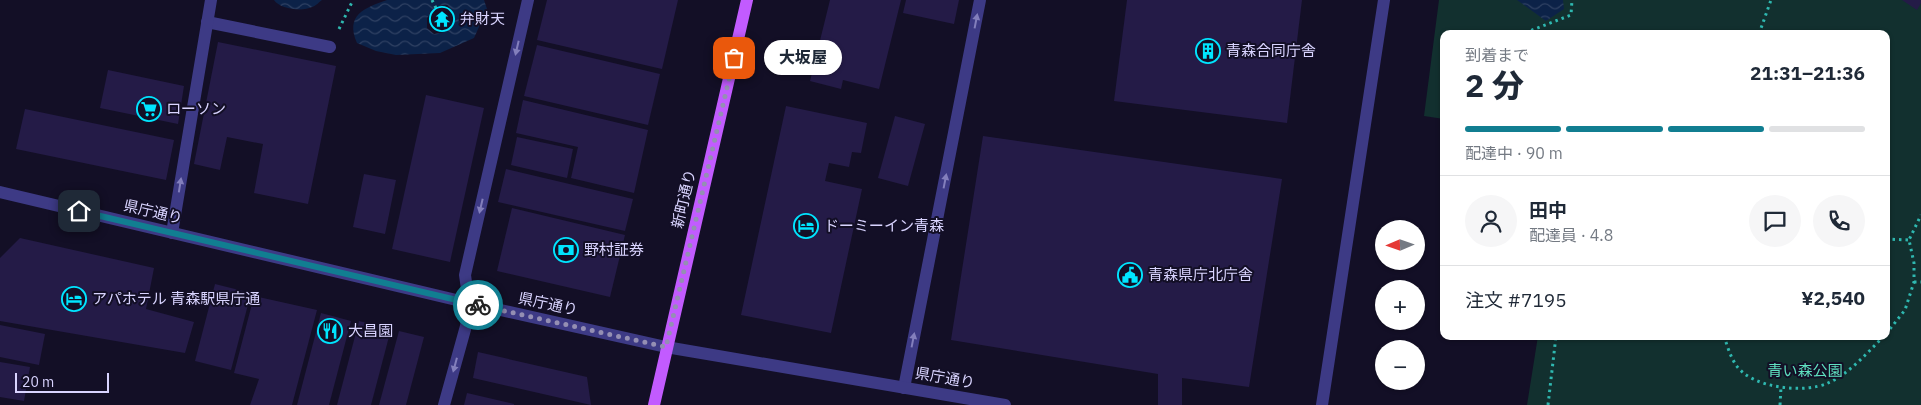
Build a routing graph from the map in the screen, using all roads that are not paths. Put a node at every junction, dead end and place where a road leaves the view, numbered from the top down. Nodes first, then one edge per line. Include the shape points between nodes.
1 (211, 0) edge
2 (528, 0) edge
3 (747, 0) edge
4 (980, 0) edge
5 (1384, 0) edge
6 (207, 22) junction
7 (330, 46) road end
8 (0, 192) edge
9 (172, 233) junction
10 (469, 303) junction
11 (666, 347) junction
12 (904, 388) junction
13 (444, 405) edge
14 (654, 405) edge
15 (1005, 405) edge
16 (1322, 405) edge

1 - 6 street
2 -> 10 street via 465,275
3 - 11 main road, 新町通り
12 -> 4 street
5 - 16 street
6 - 7 street
9 -> 6 street
8 - 9 street, 県庁通り
9 - 10 street, 県庁通り
10 - 11 street, 県庁通り
10 -> 13 street via 466,326
11 - 12 street, 県庁通り
11 - 14 main road, 新町通り
12 - 15 street, 県庁通り

